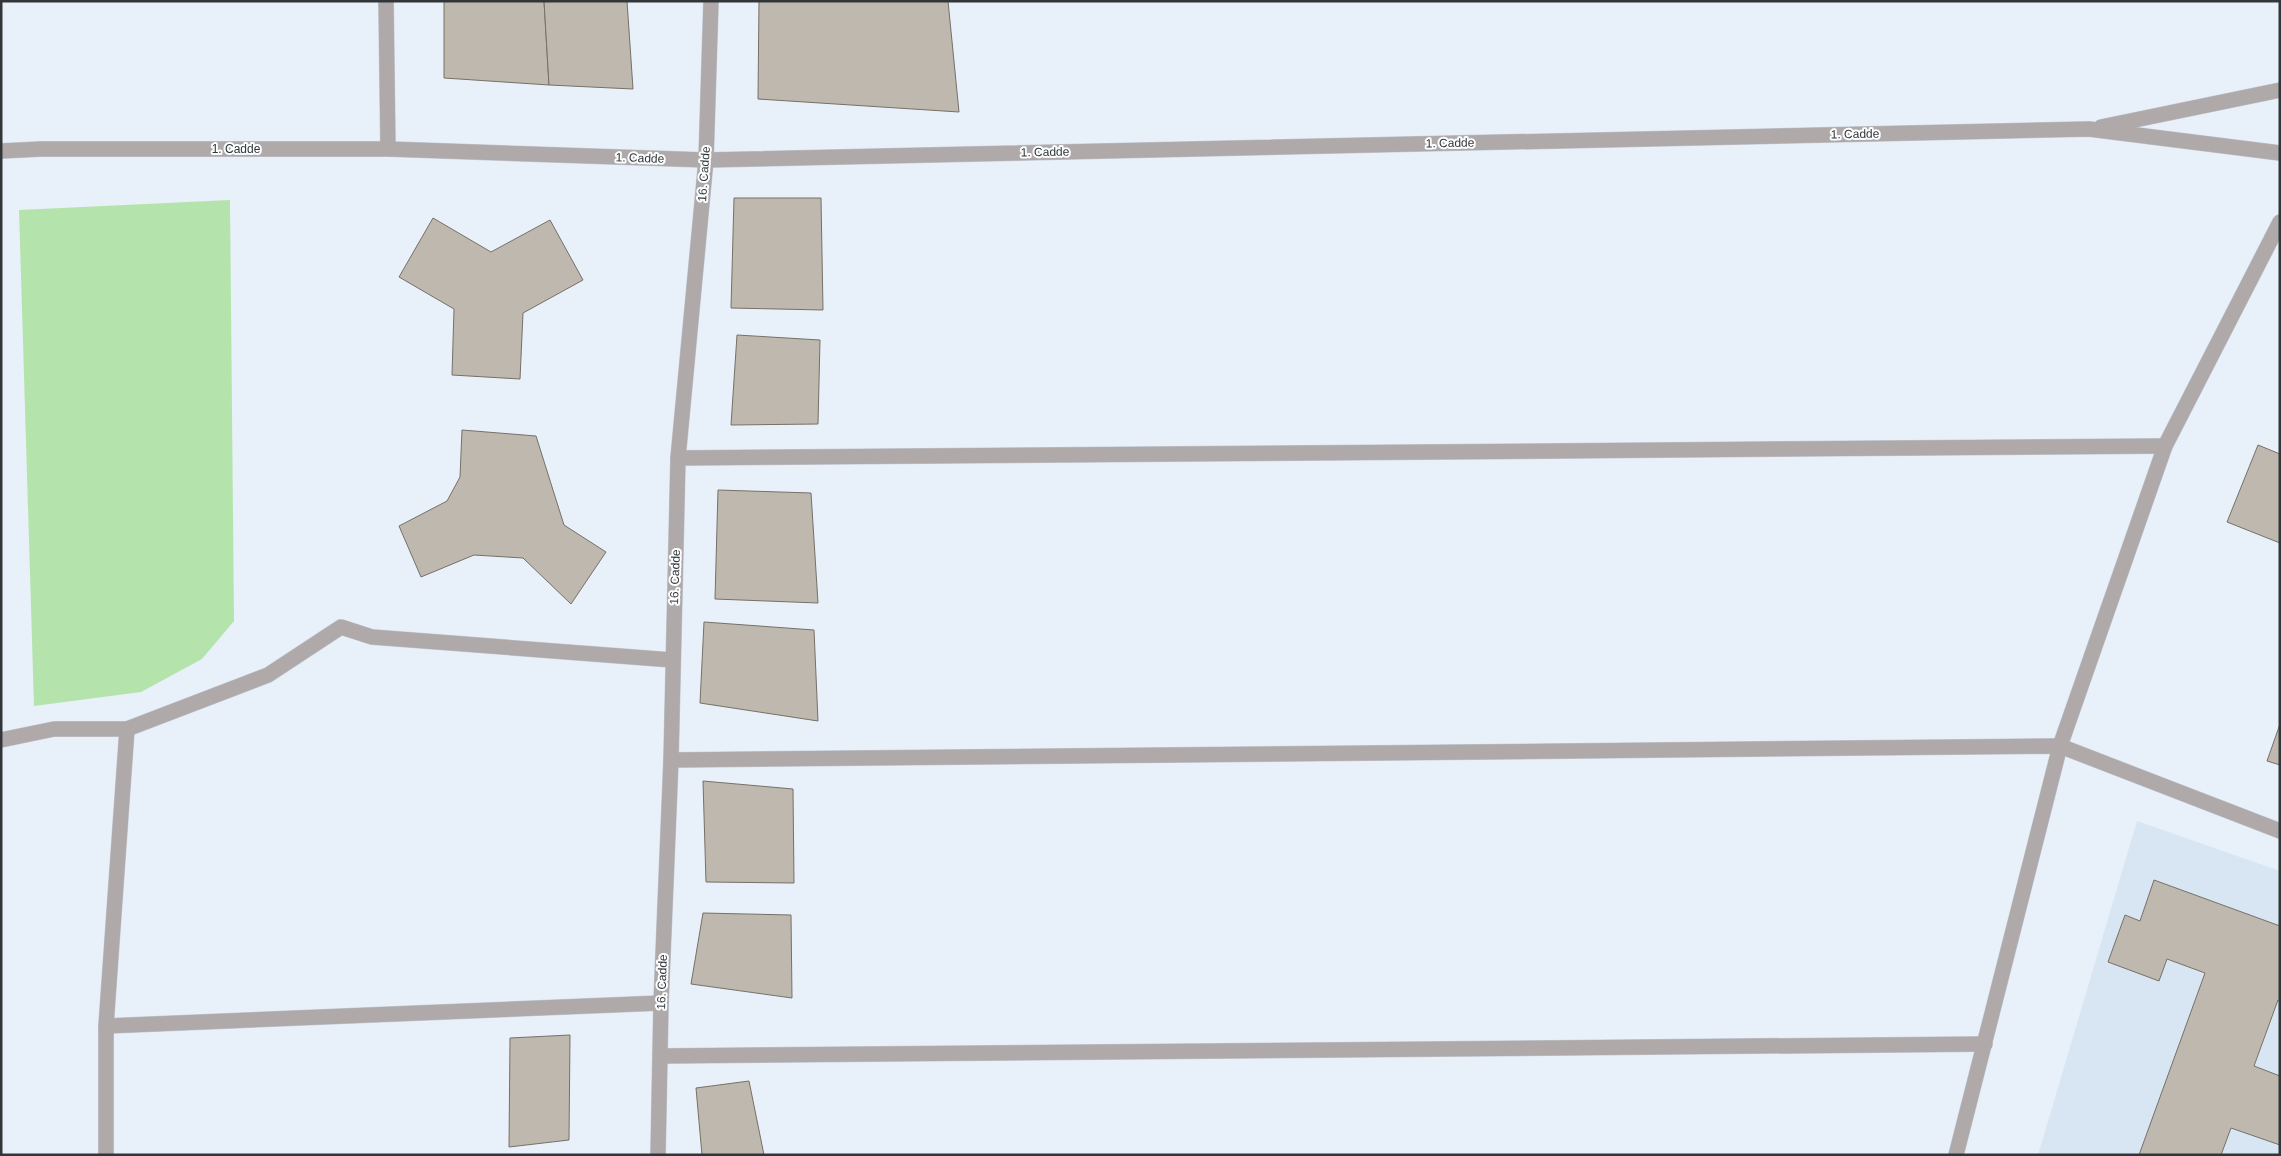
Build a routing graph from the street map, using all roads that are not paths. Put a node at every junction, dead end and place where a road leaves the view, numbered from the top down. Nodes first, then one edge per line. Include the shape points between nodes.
1 (386, 1) edge
2 (711, 1) edge
3 (2280, 90) edge
4 (2089, 129) junction
5 (388, 149) junction
6 (1, 152) edge
7 (2280, 153) edge
8 (706, 160) junction
9 (2280, 222) edge
10 (2165, 446) junction
11 (678, 458) junction
12 (672, 660) junction
13 (127, 729) junction
14 (1, 740) edge
15 (2060, 746) junction
16 (671, 760) junction
17 (2280, 831) edge
18 (661, 1003) junction
19 (106, 1026) junction
20 (1985, 1044) junction
21 (661, 1056) junction
22 (106, 1155) edge
23 (658, 1155) edge
24 (1956, 1155) edge

1 - 5 street
2 - 8 street, 16. Cadde
3 - 4 street, 1. Cadde
4 - 7 street, 1. Cadde
4 - 8 street, 1. Cadde
5 - 6 street, 1. Cadde
5 - 8 street, 1. Cadde
8 - 11 street, 16. Cadde
9 - 10 street
10 - 11 street
10 - 15 street
11 - 12 street, 16. Cadde
12 - 13 street via 372,637 340,627 268,675
12 - 16 street, 16. Cadde
13 - 14 street via 54,729
13 - 19 street
15 - 16 street
15 - 17 street
15 - 20 street
16 - 18 street, 16. Cadde
18 - 19 street
18 - 21 street, 16. Cadde
19 - 22 street
20 - 21 street
20 - 24 street
21 - 23 street, 16. Cadde

